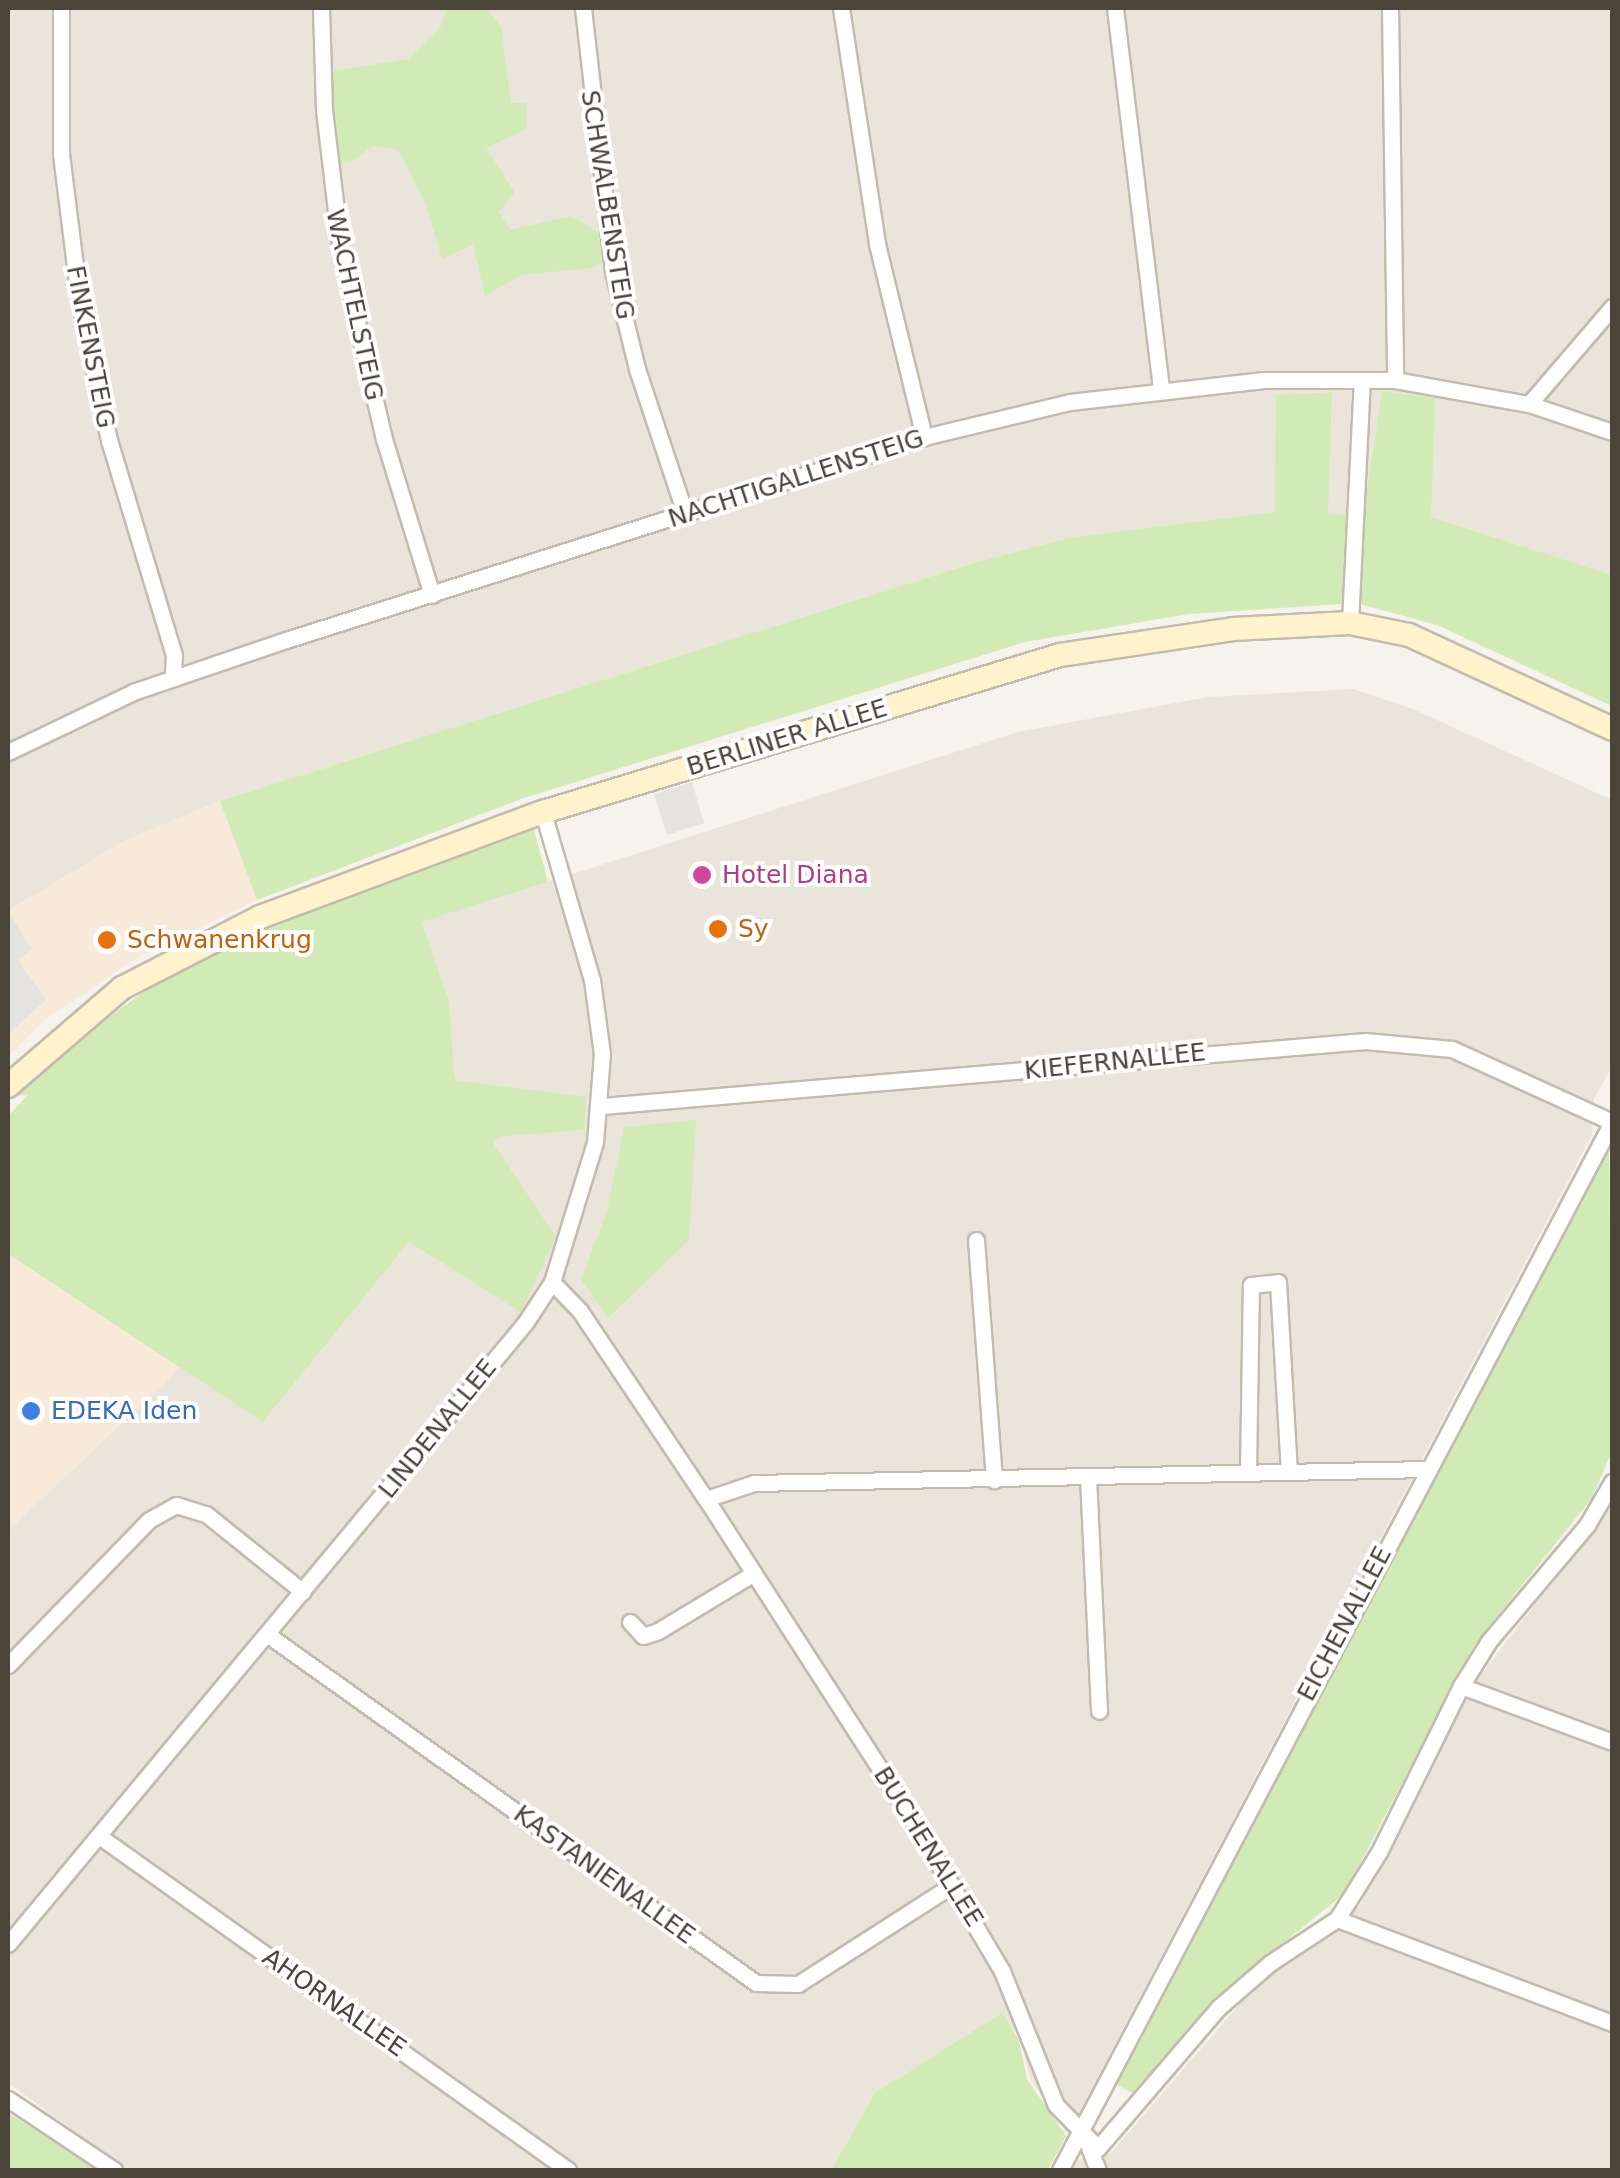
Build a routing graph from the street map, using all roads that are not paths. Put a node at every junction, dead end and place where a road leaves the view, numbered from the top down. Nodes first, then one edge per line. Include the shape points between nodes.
1 (61, 8) edge
2 (321, 8) edge
3 (582, 8) edge
4 (841, 8) edge
5 (1114, 8) edge
6 (1390, 8) edge
7 (1612, 307) edge
8 (1362, 380) junction
9 (1395, 380) junction
10 (1162, 388) junction
11 (1529, 404) junction
12 (1612, 432) edge
13 (924, 437) junction
14 (685, 514) junction
15 (432, 595) junction
16 (1350, 622) junction
17 (174, 677) junction
18 (1612, 729) edge
19 (8, 752) edge
20 (543, 812) junction
21 (8, 1086) edge
22 (602, 1106) junction
23 (1612, 1122) edge
24 (976, 1240) dead end
25 (552, 1282) junction
26 (1426, 1468) junction
27 (1288, 1471) junction
28 (1248, 1472) junction
29 (1088, 1477) junction
30 (994, 1480) junction
31 (1612, 1482) edge
32 (706, 1499) junction
33 (754, 1574) junction
34 (302, 1592) junction
35 (630, 1622) dead end
36 (268, 1634) junction
37 (8, 1664) edge
38 (1461, 1686) junction
39 (1099, 1711) dead end
40 (1612, 1742) edge
41 (99, 1836) junction
42 (952, 1884) junction
43 (1337, 1919) junction
44 (8, 1944) edge
45 (1612, 2023) edge
46 (8, 2099) edge
47 (1082, 2128) junction
48 (114, 2170) edge
49 (568, 2170) edge
50 (1060, 2170) edge
51 (1098, 2170) edge

1 - 17 street, FINKENSTEIG via 61,154 80,306 109,440 174,655
2 - 15 street, WACHTELSTEIG via 324,110 341,254 379,422
3 - 14 street, SCHWALBENSTEIG via 613,271 636,369
4 - 13 street via 876,244
5 - 10 street
6 - 9 street
7 - 11 street via 1542,381
8 - 9 street, NACHTIGALLENSTEIG
8 - 10 street, NACHTIGALLENSTEIG
8 - 16 street
9 - 11 street, NACHTIGALLENSTEIG
10 - 13 street, NACHTIGALLENSTEIG
11 - 12 street, NACHTIGALLENSTEIG
13 - 14 street, NACHTIGALLENSTEIG
14 - 15 street, NACHTIGALLENSTEIG
15 - 17 street, NACHTIGALLENSTEIG
16 - 18 main road, BERLINER ALLEE via 1409,635
16 - 20 main road, BERLINER ALLEE via 1233,629 1060,655
17 - 19 street, NACHTIGALLENSTEIG
20 - 21 main road, BERLINER ALLEE via 278,910 170,960 80,1020
20 - 22 street, LINDENALLEE via 592,980
22 - 23 street, KIEFERNALLEE via 1365,1041 1452,1049
22 - 25 street, LINDENALLEE
23 - 26 street, EICHENALLEE
24 - 30 street
25 - 32 street, BUCHENALLEE via 580,1310
25 - 34 street, LINDENALLEE
26 - 27 street
26 - 47 street, EICHENALLEE
27 - 28 street
27 - 28 street via 1278,1282 1251,1285
28 - 29 street
29 - 30 street
29 - 39 street
30 - 32 street via 754,1484
31 - 38 street via 1587,1525 1489,1641
32 - 33 street, BUCHENALLEE
33 - 35 street via 658,1631 643,1636
33 - 42 street, BUCHENALLEE
34 - 36 street, LINDENALLEE
34 - 37 street via 206,1514 176,1505 150,1520
36 - 41 street, LINDENALLEE
36 - 42 street, KASTANIENALLEE via 756,1984 798,1984
38 - 40 street
38 - 43 street via 1379,1852
41 - 44 street, LINDENALLEE
41 - 49 street, AHORNALLEE
42 - 47 street, BUCHENALLEE via 1020,2006 1056,2105
43 - 45 street
43 - 47 street via 1218,2008 1098,2148
46 - 48 street
47 - 50 street, EICHENALLEE
47 - 51 street, BUCHENALLEE

